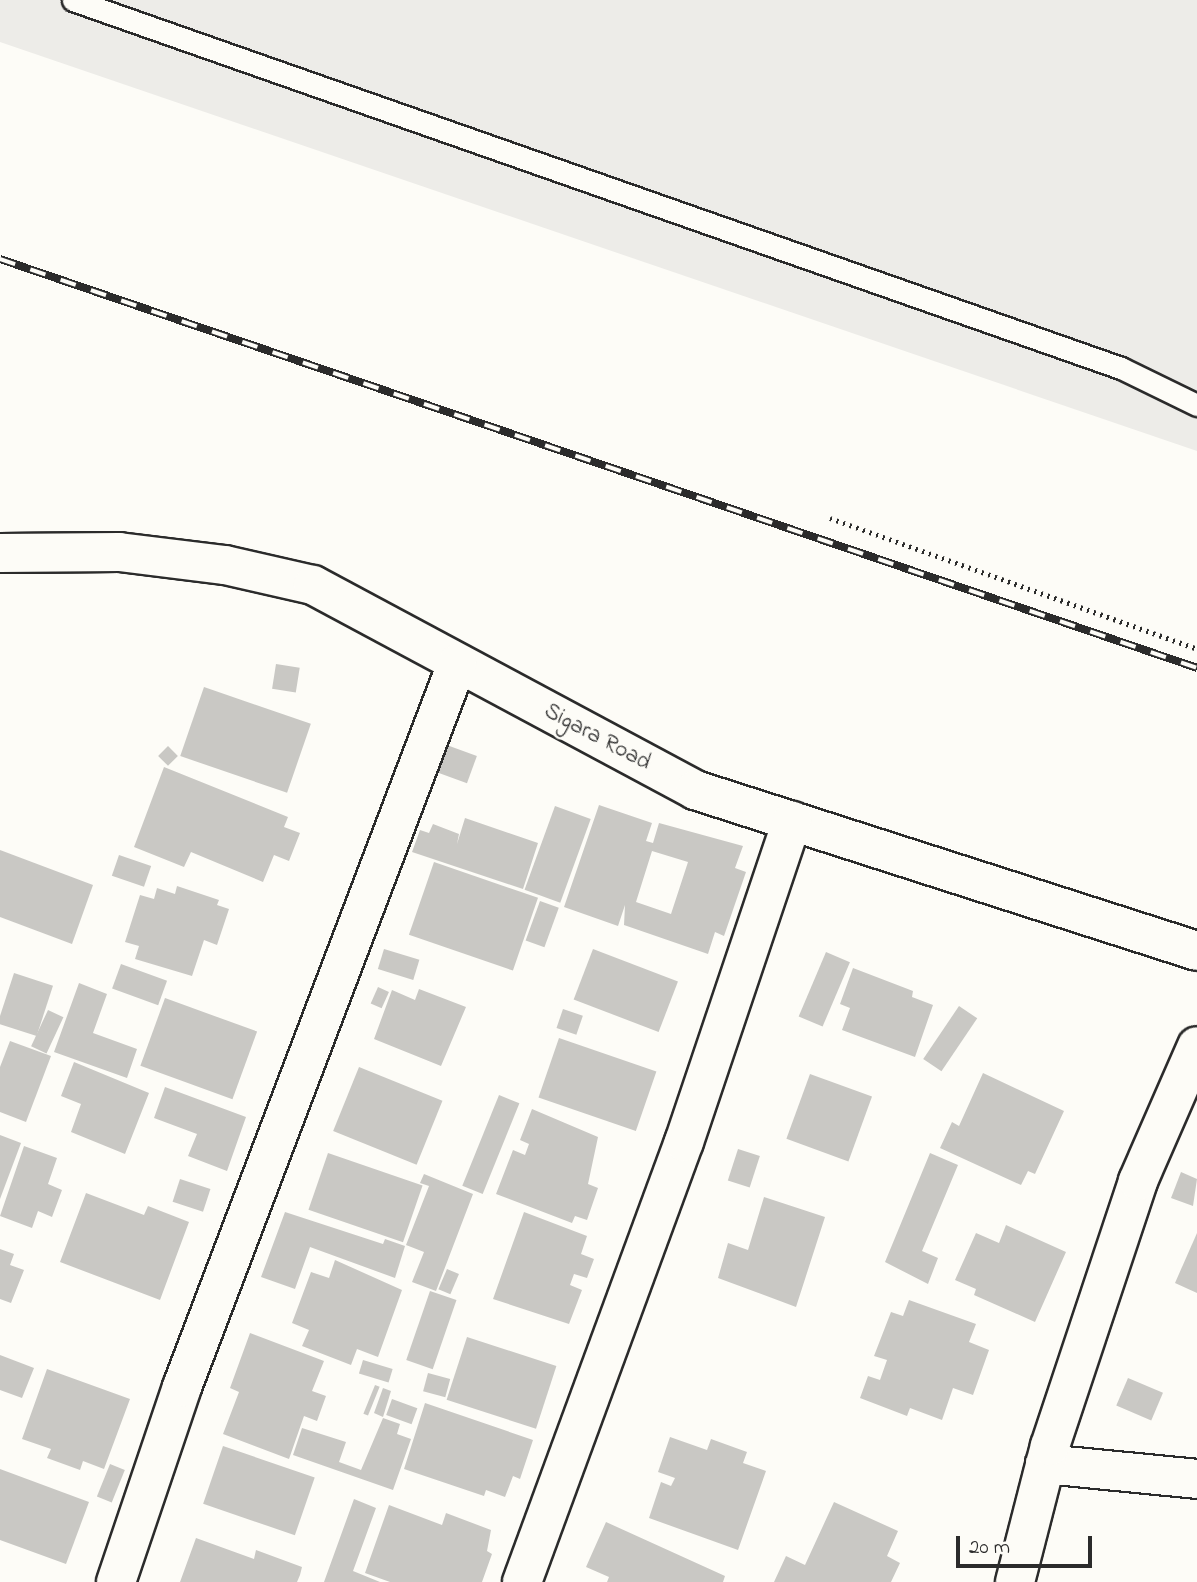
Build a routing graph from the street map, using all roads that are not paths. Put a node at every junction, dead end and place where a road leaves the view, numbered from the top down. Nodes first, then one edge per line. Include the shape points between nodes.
1 (73, 0) edge
2 (1197, 405) edge
3 (0, 553) edge
4 (457, 664) junction
5 (792, 821) junction
6 (1197, 951) edge
7 (1197, 1046) edge
8 (1045, 1464) junction
9 (1197, 1479) edge
10 (116, 1582) edge
11 (522, 1582) edge
12 (1015, 1582) edge

1 - 2 lane via 1121,368
3 - 4 street, Sigara Road via 119,552 225,565 313,585 404,630
4 - 5 street, Sigara Road via 695,790
4 - 10 street via 182,1387
5 - 6 street, Sigara Road
5 - 11 street via 684,1142
7 - 8 street via 1138,1181
8 - 9 street
8 - 12 street

